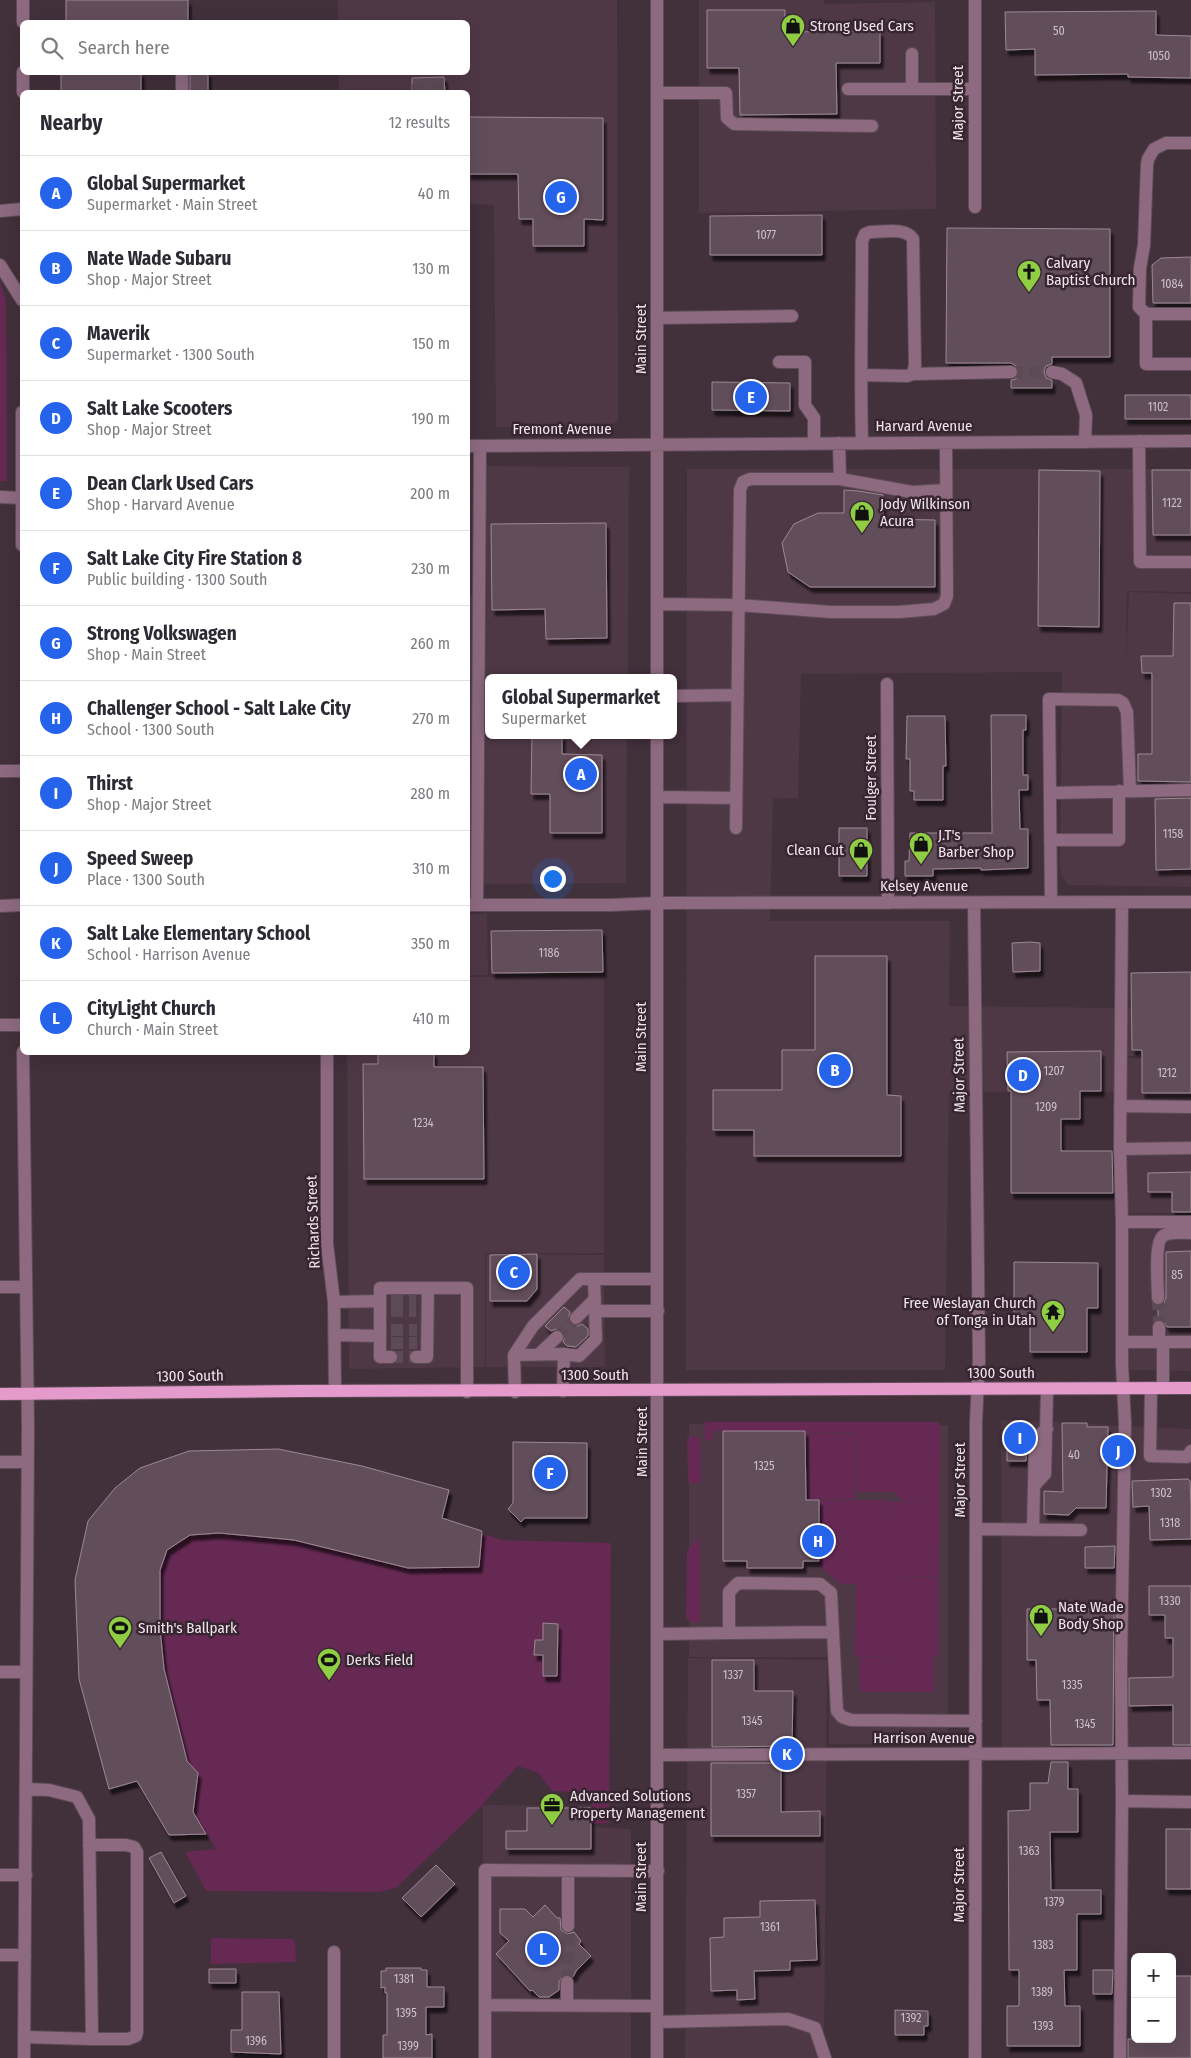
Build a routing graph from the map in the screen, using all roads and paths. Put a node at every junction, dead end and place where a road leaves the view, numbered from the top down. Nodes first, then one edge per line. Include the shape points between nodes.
1 (23, 0) edge
2 (657, 0) edge
3 (975, 0) edge
4 (23, 20) edge
5 (912, 54) dead end
6 (23, 75) edge
7 (182, 75) edge
8 (848, 88) dead end
9 (912, 89) junction
10 (975, 89) junction
11 (23, 90) edge
12 (182, 90) edge
13 (657, 93) junction
14 (872, 126) dead end
15 (1191, 143) edge
16 (974, 206) dead end
17 (20, 209) edge
18 (0, 211) edge
19 (0, 265) edge
20 (20, 297) edge
21 (1146, 314) junction
22 (1191, 314) edge
23 (792, 316) dead end
24 (657, 318) junction
25 (779, 362) dead end
26 (1191, 364) edge
27 (1011, 372) tunnel mouth
28 (1052, 372) tunnel mouth
29 (913, 374) junction
30 (862, 375) junction
31 (1139, 441) junction
32 (1191, 441) edge
33 (946, 442) junction
34 (1085, 442) junction
35 (814, 443) junction
36 (839, 443) junction
37 (862, 443) junction
38 (657, 444) junction
39 (474, 446) edge
40 (840, 478) junction
41 (946, 490) junction
42 (0, 497) edge
43 (20, 498) edge
44 (1191, 562) edge
45 (657, 604) junction
46 (739, 605) junction
47 (657, 674) edge
48 (887, 684) dead end
49 (738, 695) junction
50 (677, 696) edge
51 (657, 739) edge
52 (0, 771) edge
53 (20, 771) edge
54 (1191, 790) edge
55 (1124, 791) junction
56 (1050, 793) junction
57 (657, 797) junction
58 (736, 798) junction
59 (736, 828) dead end
60 (1050, 840) junction
61 (888, 902) junction
62 (974, 902) junction
63 (1050, 902) junction
64 (1122, 902) junction
65 (1191, 902) edge
66 (657, 903) junction
67 (472, 905) edge
68 (0, 906) edge
69 (20, 906) edge
70 (0, 1026) edge
71 (20, 1026) edge
72 (23, 1055) edge
73 (327, 1055) edge
74 (1120, 1106) junction
75 (1191, 1107) edge
76 (1191, 1148) edge
77 (1120, 1149) junction
78 (1122, 1222) junction
79 (1191, 1222) edge
80 (1191, 1234) edge
81 (594, 1279) junction
82 (657, 1279) junction
83 (0, 1287) edge
84 (26, 1287) junction
85 (1158, 1298) tunnel mouth
86 (334, 1302) junction
87 (423, 1302) junction
88 (384, 1304) junction
89 (595, 1305) junction
90 (658, 1311) junction
91 (576, 1318) tunnel mouth
92 (1159, 1327) tunnel mouth
93 (334, 1335) junction
94 (384, 1337) junction
95 (557, 1337) tunnel mouth
96 (1122, 1342) junction
97 (1161, 1342) junction
98 (1191, 1342) edge
99 (539, 1354) junction
100 (564, 1354) junction
101 (514, 1355) junction
102 (391, 1357) dead end
103 (416, 1357) dead end
104 (1123, 1388) junction
105 (1157, 1388) junction
106 (1191, 1388) edge
107 (977, 1389) junction
108 (1048, 1390) junction
109 (335, 1391) junction
110 (563, 1391) junction
111 (658, 1391) junction
112 (467, 1392) junction
113 (515, 1392) junction
114 (0, 1394) edge
115 (27, 1394) junction
116 (1190, 1457) edge
117 (0, 1462) edge
118 (27, 1462) junction
119 (976, 1529) junction
120 (1033, 1530) junction
121 (1081, 1530) dead end
122 (833, 1632) junction
123 (728, 1633) junction
124 (658, 1634) junction
125 (0, 1672) edge
126 (26, 1672) junction
127 (976, 1721) junction
128 (1191, 1752) edge
129 (1122, 1753) junction
130 (975, 1754) junction
131 (658, 1756) junction
132 (26, 1789) junction
133 (1122, 1801) junction
134 (1191, 1802) edge
135 (89, 1845) junction
136 (568, 1871) junction
137 (658, 1871) junction
138 (0, 1875) edge
139 (26, 1875) junction
140 (568, 1926) tunnel mouth
141 (334, 1952) dead end
142 (0, 1955) edge
143 (25, 1955) junction
144 (567, 1982) tunnel mouth
145 (485, 2004) junction
146 (567, 2005) junction
147 (657, 2006) junction
148 (657, 2022) junction
149 (24, 2037) junction
150 (92, 2039) junction
151 (24, 2058) edge
152 (334, 2058) edge
153 (485, 2058) edge
154 (657, 2058) edge
155 (825, 2058) edge
156 (975, 2058) edge
157 (1120, 2058) edge

1 - 4 street
2 - 13 street, Main Street
3 - 10 street, Major Street
5 - 9 street
6 - 11 street
7 - 12 street
8 - 9 street
9 - 10 street
10 - 16 street, Major Street
13 - 14 street via 726,93 727,118 734,124
13 - 24 street, Main Street
15 - 21 street via 1166,143 1154,149 1147,165 1139,306
17 - 18 street
19 - 20 street
21 - 22 street
21 - 26 street via 1146,364
23 - 24 street
24 - 38 street, Main Street
25 - 35 street via 805,362 806,405 814,418
27 - 29 street
28 - 34 street via 1076,383 1086,416
29 - 30 street
29 - 30 street via 913,239 904,232 870,232 862,241
30 - 37 street
31 - 32 street, Harvard Avenue
31 - 34 street, Harvard Avenue
31 - 44 street via 1140,562
33 - 34 street, Harvard Avenue
33 - 37 street, Harvard Avenue
33 - 41 street
35 - 36 street, Harvard Avenue
35 - 38 street, Harvard Avenue
36 - 37 street, Harvard Avenue
36 - 40 street
38 - 39 street, Fremont Avenue
38 - 45 street, Main Street
39 - 67 street
40 - 41 street via 912,492
40 - 46 street via 750,479 743,482 740,490
41 - 46 street via 947,596 944,604 934,609 899,612 831,612
42 - 43 street
45 - 46 street
45 - 47 street, Main Street
46 - 49 street
48 - 61 street, Foulger Street
49 - 50 street
49 - 58 street
51 - 57 street, Main Street
52 - 53 street
54 - 55 street
55 - 56 street
55 - 56 street via 1127,712 1123,703 1118,700 1049,699
55 - 60 street via 1119,840
56 - 60 street
57 - 58 street
57 - 66 street, Main Street
58 - 59 street
60 - 63 street
61 - 62 street, Kelsey Avenue
61 - 66 street, Kelsey Avenue
62 - 63 street, Kelsey Avenue
62 - 107 street, Major Street
63 - 64 street, Kelsey Avenue
64 - 65 street, Kelsey Avenue
64 - 74 street
66 - 67 street, Kelsey Avenue
66 - 82 street, Main Street
68 - 69 street
70 - 71 street
72 - 84 street
73 - 86 street, Richards Street via 327,1244
74 - 75 street
74 - 77 street
76 - 77 street
77 - 78 street
78 - 79 street
78 - 96 street
80 - 85 street via 1171,1234 1160,1240
81 - 82 street
81 - 89 street
81 - 101 street via 580,1279 533,1326
82 - 90 street, Main Street
83 - 84 street
84 - 115 street
86 - 88 street
86 - 93 street, Richards Street
87 - 88 street via 380,1288
87 - 103 street via 422,1337 428,1357
87 - 112 street via 467,1288
88 - 94 street
89 - 90 street
89 - 91 street
89 - 100 street via 596,1339 579,1356
90 - 111 street, Main Street
92 - 97 street
93 - 94 street
93 - 109 street, Richards Street
94 - 102 street via 380,1357
95 - 99 street
96 - 97 street
96 - 104 street
97 - 98 street
97 - 105 street
99 - 100 street
99 - 101 street
100 - 110 street
101 - 113 street
104 - 105 main road, 1300 South
104 - 108 main road, 1300 South
104 - 129 street
105 - 106 main road, 1300 South
105 - 116 street via 1150,1456
107 - 108 main road, 1300 South
107 - 111 main road, 1300 South
107 - 119 street, Major Street
108 - 120 street via 1045,1474 1034,1486
109 - 112 main road, 1300 South
109 - 115 main road, 1300 South
110 - 111 main road, 1300 South
110 - 113 main road, 1300 South
111 - 124 street, Main Street
112 - 113 main road, 1300 South
114 - 115 main road, 1300 South
115 - 118 street
117 - 118 street
118 - 126 street
119 - 120 street
119 - 127 street, Major Street
120 - 121 street
122 - 123 street
122 - 123 street via 831,1593 820,1584 738,1583 729,1592
122 - 127 street via 837,1711 842,1717 850,1720
123 - 124 street
124 - 131 street, Main Street
125 - 126 street
126 - 132 street
127 - 130 street, Major Street
128 - 129 street, Harrison Avenue
129 - 130 street, Harrison Avenue
129 - 133 street
130 - 131 street, Harrison Avenue
130 - 156 street, Major Street
131 - 137 street, Main Street
132 - 135 street via 49,1790 77,1797 89,1819
132 - 139 street
133 - 134 street
133 - 157 street
135 - 150 street
135 - 150 street via 126,1845 134,1847 137,1852 137,2032 136,2036 128,2039
136 - 137 street
136 - 140 street
136 - 145 street via 485,1870
137 - 147 street, Main Street
138 - 139 street
139 - 143 street
141 - 152 street
142 - 143 street
143 - 149 street
144 - 146 street
145 - 146 street
145 - 153 street
146 - 147 street
147 - 148 street, Main Street
148 - 154 street, Main Street
148 - 155 street via 788,2019 815,2028
149 - 150 street
149 - 151 street

